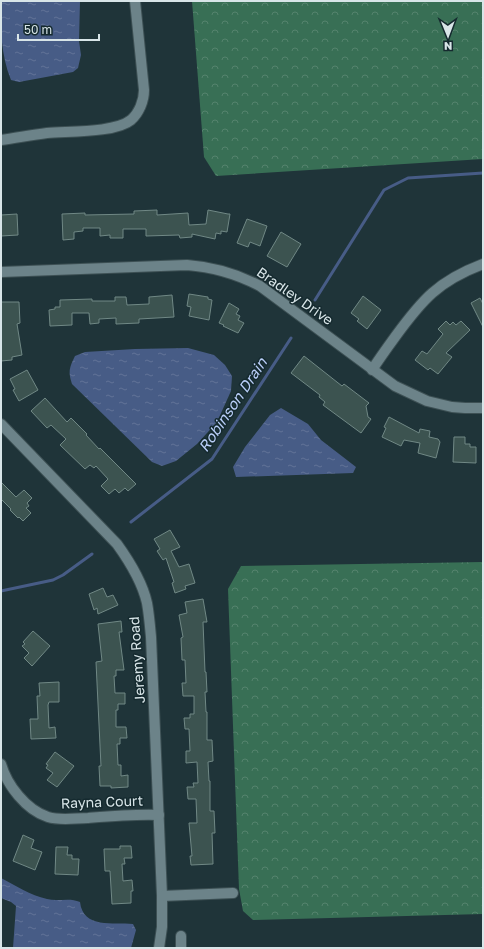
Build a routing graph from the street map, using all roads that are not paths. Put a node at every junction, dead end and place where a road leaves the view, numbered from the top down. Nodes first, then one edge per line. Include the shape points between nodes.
1 (135, 1) edge
2 (1, 140) edge
3 (483, 264) edge
4 (1, 272) edge
5 (372, 370) junction
6 (483, 408) edge
7 (1, 424) edge
8 (1, 764) edge
9 (159, 814) junction
10 (233, 893) dead end
11 (162, 896) junction
12 (181, 936) dead end
13 (159, 948) edge
14 (181, 948) edge

1 - 2 street via 144,90 142,103 135,115 124,124 112,128 47,133
3 - 5 street via 452,278 425,299 415,309
4 - 5 street, Bradley Drive via 188,265 216,269 260,286
5 - 6 street, Bradley Drive via 395,386 427,401 458,408
7 - 9 street, Jeremy Road via 117,544 127,558 144,593 151,637
8 - 9 street, Rayna Court via 7,779 19,796 48,817 66,819
9 - 11 street, Jeremy Road
10 - 11 street
11 - 13 street, Jeremy Road
12 - 14 street

